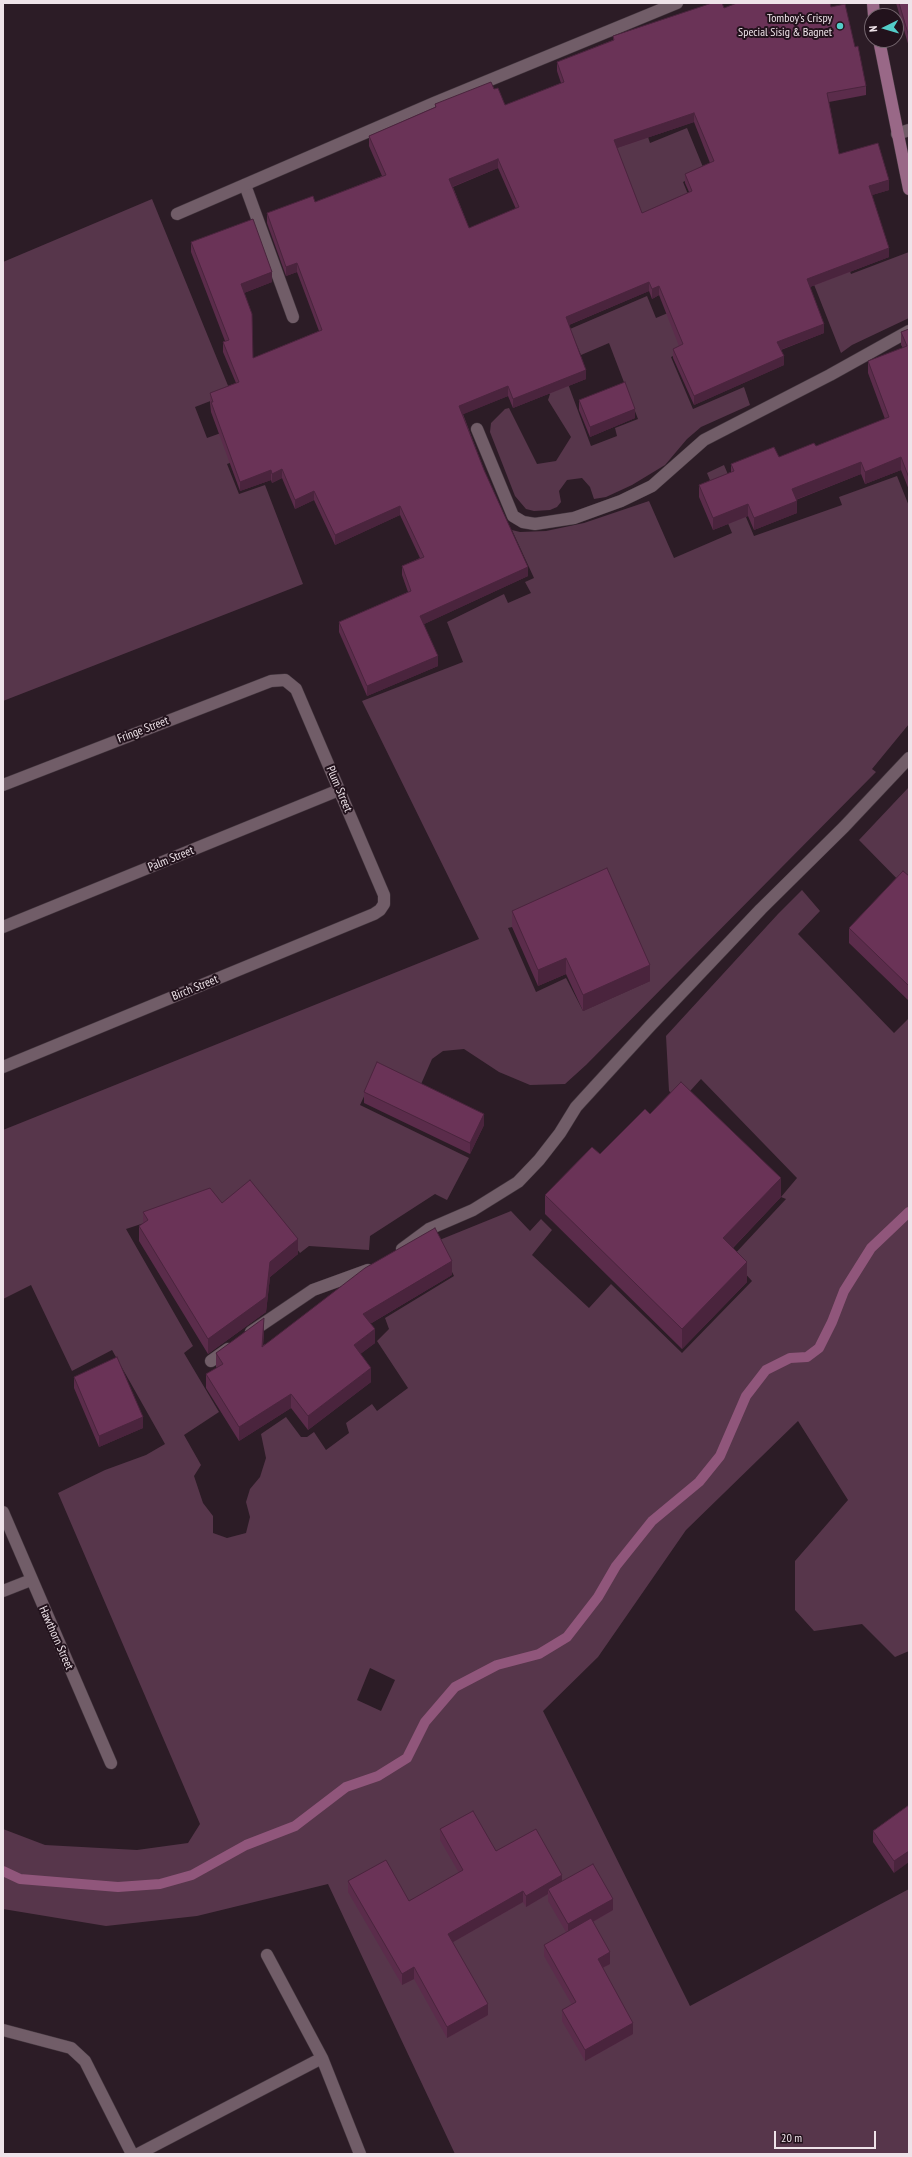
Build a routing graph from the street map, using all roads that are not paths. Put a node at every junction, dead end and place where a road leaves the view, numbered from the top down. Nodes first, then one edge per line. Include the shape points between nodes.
1 (677, 3) edge
2 (881, 48) edge
3 (909, 130) edge
4 (897, 134) junction
5 (245, 185) junction
6 (909, 189) edge
7 (177, 214) dead end
8 (293, 317) dead end
9 (909, 331) edge
10 (477, 429) dead end
11 (285, 680) joint
12 (909, 758) edge
13 (3, 785) edge
14 (339, 790) junction
15 (384, 904) joint
16 (3, 927) edge
17 (3, 1067) edge
18 (393, 1255) edge
19 (381, 1264) edge
20 (211, 1361) dead end
21 (3, 1512) edge
22 (31, 1580) junction
23 (3, 1591) edge
24 (111, 1763) dead end
25 (267, 1955) dead end
26 (3, 2030) edge
27 (322, 2058) junction
28 (132, 2154) edge
29 (138, 2154) edge
30 (360, 2154) edge

1 - 5 street via 434,103
2 - 4 street
3 - 4 street
4 - 6 street
5 - 7 street
5 - 8 street
9 - 10 street via 704,440 652,486 574,518 535,524 523,522 513,516
11 - 13 street, Fringe Street via 271,681
11 - 14 street, Plum Street via 296,689
12 - 18 street via 651,1025 576,1107 556,1138 518,1182 473,1210 429,1229
14 - 15 street, Plum Street via 382,887
14 - 16 street, Palm Street
15 - 17 street, Birch Street via 374,914
19 - 20 street via 359,1275 312,1290
21 - 22 street, Hawthorn Street
22 - 23 street
22 - 24 street, Hawthorn Street
25 - 27 street
26 - 28 street via 71,2048 85,2061
27 - 29 street
27 - 30 street

